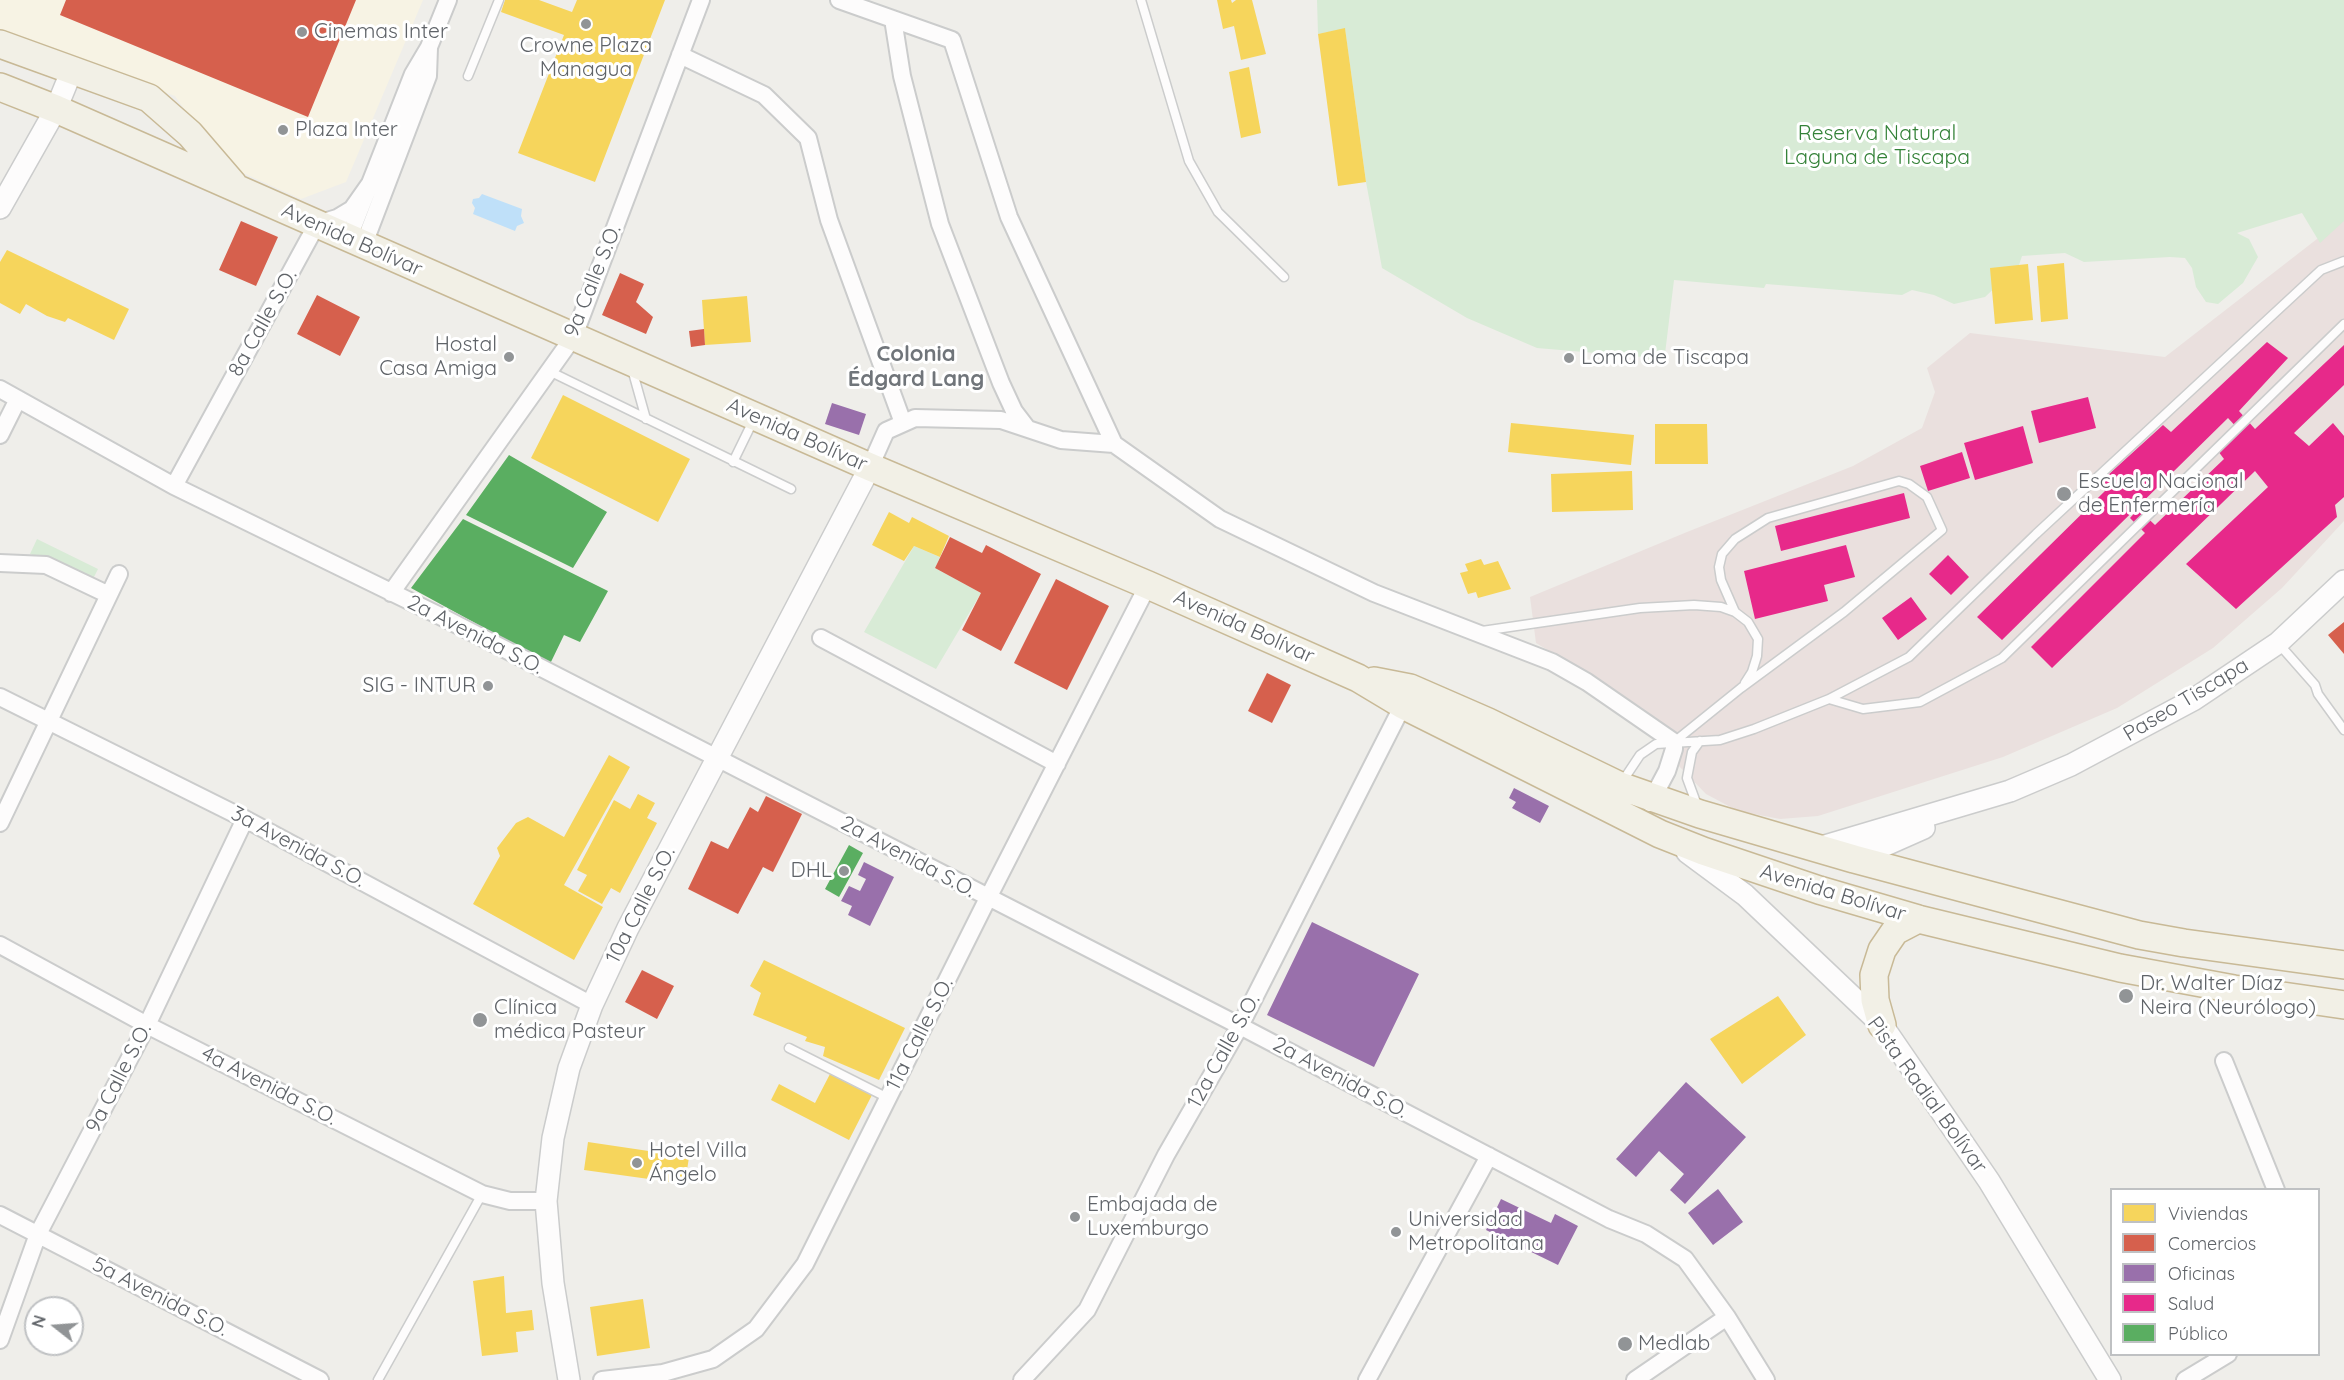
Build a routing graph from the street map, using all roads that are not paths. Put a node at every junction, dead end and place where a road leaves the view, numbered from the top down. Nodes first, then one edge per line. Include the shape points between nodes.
1 (448, 0) edge
2 (498, 0) edge
3 (700, 0) edge
4 (839, 0) edge
5 (1141, 0) edge
6 (893, 19) junction
7 (0, 44) edge
8 (429, 47) junction
9 (680, 55) junction
10 (72, 70) junction
11 (468, 76) dead end
12 (1, 90) edge
13 (56, 109) junction
14 (372, 182) junction
15 (238, 190) junction
16 (0, 207) edge
17 (317, 224) junction
18 (356, 240) junction
19 (2344, 261) edge
20 (1284, 276) dead end
21 (2344, 324) edge
22 (574, 336) junction
23 (629, 360) junction
24 (549, 371) junction
25 (0, 389) edge
26 (18, 399) junction
27 (755, 416) junction
28 (646, 419) junction
29 (903, 423) junction
30 (1027, 428) junction
31 (0, 435) edge
32 (1114, 444) junction
33 (733, 462) junction
34 (870, 467) junction
35 (174, 486) junction
36 (790, 489) dead end
37 (0, 563) edge
38 (119, 574) dead end
39 (2344, 581) edge
40 (1148, 585) junction
41 (391, 593) junction
42 (109, 595) junction
43 (1735, 612) junction
44 (1478, 632) junction
45 (821, 638) dead end
46 (2278, 643) junction
47 (1358, 678) junction
48 (1741, 688) junction
49 (0, 697) edge
50 (1829, 699) junction
51 (1403, 705) junction
52 (1468, 715) junction
53 (49, 723) junction
54 (2344, 730) edge
55 (1700, 741) junction
56 (1674, 742) junction
57 (716, 757) junction
58 (1057, 764) junction
59 (1620, 786) junction
60 (2010, 790) junction
61 (1653, 797) junction
62 (1700, 814) junction
63 (245, 819) junction
64 (0, 823) edge
65 (1649, 829) junction
66 (1818, 849) junction
67 (1854, 859) junction
68 (988, 898) junction
69 (1918, 918) junction
70 (0, 945) edge
71 (2344, 965) edge
72 (592, 1005) junction
73 (2344, 1005) edge
74 (147, 1025) junction
75 (1882, 1025) junction
76 (1240, 1026) junction
77 (789, 1048) dead end
78 (2224, 1061) dead end
79 (888, 1098) junction
80 (1489, 1156) junction
81 (2275, 1188) edge
82 (482, 1194) junction
83 (546, 1201) junction
84 (0, 1215) edge
85 (38, 1234) junction
86 (1727, 1317) junction
87 (0, 1340) edge
88 (2225, 1356) edge
89 (320, 1380) edge
90 (378, 1380) edge
91 (569, 1380) edge
92 (602, 1380) edge
93 (1022, 1380) edge
94 (1367, 1380) edge
95 (1635, 1380) edge
96 (1766, 1380) edge
97 (2110, 1380) edge
98 (2185, 1380) edge

1 - 8 street
2 - 11 lane
3 - 9 street, 9a Calle S.O.
4 - 6 street
5 - 20 lane via 1189,161 1218,212
6 - 30 street via 902,76 940,224 1002,383 1014,411
6 - 32 street via 952,40 1009,217
7 - 10 highway, Avenida Bolívar
8 - 14 street via 413,74
8 - 18 street via 428,76
9 - 22 street, 9a Calle S.O.
9 - 29 street via 764,95 808,138 829,220
10 - 13 street
10 - 15 highway, Avenida Bolívar via 149,98 190,134
12 - 13 highway, Avenida Bolívar
13 - 15 highway, Avenida Bolívar
13 - 16 street
14 - 17 street via 352,209
14 - 18 street
15 - 17 highway, Avenida Bolívar
17 - 18 highway, Avenida Bolívar
17 - 35 street, 8a Calle S.O.
18 - 22 highway, Avenida Bolívar
19 - 50 lane via 2321,270 1909,657
21 - 50 lane via 2002,658 1920,702 1863,709
22 - 23 highway, Avenida Bolívar
22 - 24 street, 9a Calle S.O.
23 - 27 highway, Avenida Bolívar
23 - 28 lane
24 - 28 lane
24 - 41 street, 9a Calle S.O.
25 - 26 street, 2a Avenida S.O.
26 - 31 street
26 - 35 street, 2a Avenida S.O.
27 - 33 lane
27 - 34 highway, Avenida Bolívar
28 - 33 lane
29 - 30 street via 915,418 1001,420
29 - 34 street via 886,431
30 - 32 street via 1061,440
32 - 44 street via 1220,519 1374,593
33 - 36 lane
34 - 40 highway, Avenida Bolívar
34 - 57 street, 10a Calle S.O.
35 - 41 street, 2a Avenida S.O.
37 - 42 street via 46,565
38 - 42 street
39 - 46 street, Paseo Tiscapa
40 - 47 highway, Avenida Bolívar
40 - 58 street, 11a Calle S.O.
41 - 57 street, 2a Avenida S.O.
42 - 53 street
43 - 44 lane via 1694,605 1640,608
43 - 48 lane via 1748,622 1758,639 1752,672
43 - 48 lane via 1721,580 1722,554 1735,539 1768,518 1899,481 1927,497 1942,530 1844,612
44 - 56 street via 1552,662
45 - 58 street
46 - 54 lane via 2315,685
46 - 60 street, Paseo Tiscapa via 2143,728 2071,765
47 - 51 highway, Avenida Bolívar
47 - 52 highway, Avenida Bolívar via 1410,688
48 - 56 lane
49 - 53 street, 3a Avenida S.O.
50 - 55 lane via 1754,729 1720,740
51 - 52 highway via 1414,697 1448,712
51 - 65 highway, Avenida Bolívar
51 - 76 street, 12a Calle S.O.
52 - 59 highway, Avenida Bolívar
53 - 63 street, 3a Avenida S.O.
53 - 64 street
55 - 56 lane
55 - 62 lane via 1692,752 1687,778
56 - 59 lane via 1656,744 1640,755
56 - 61 street via 1667,771
57 - 68 street, 2a Avenida S.O.
57 - 72 street, 10a Calle S.O.
58 - 68 street, 11a Calle S.O.
59 - 61 highway, Avenida Bolívar
60 - 66 street, Paseo Tiscapa
60 - 67 street, Paseo Tiscapa
61 - 62 highway, Avenida Bolívar
61 - 65 street
62 - 66 highway, Avenida Bolívar
63 - 72 street, 3a Avenida S.O.
63 - 74 street, 9a Calle S.O.
65 - 69 highway, Avenida Bolívar via 1736,864
65 - 75 street, Pista Radial Bolívar via 1745,895
66 - 67 highway, Avenida Bolívar
67 - 71 highway, Avenida Bolívar via 2139,935
68 - 76 street, 2a Avenida S.O.
68 - 79 street, 11a Calle S.O.
69 - 73 highway, Avenida Bolívar via 2120,968
69 - 75 highway via 1896,931 1879,958 1874,983
70 - 74 street, 4a Avenida S.O.
72 - 83 street, 10a Calle S.O. via 569,1068 553,1138
74 - 82 street, 4a Avenida S.O.
74 - 85 street, 9a Calle S.O.
75 - 97 street, Pista Radial Bolívar via 1989,1181
76 - 80 street, 2a Avenida S.O.
76 - 93 street, 12a Calle S.O. via 1166,1155 1087,1310
77 - 79 lane
78 - 81 street
79 - 92 street, 11a Calle S.O. via 805,1264 756,1329 713,1359 663,1373
80 - 86 street, 2a Avenida S.O. via 1609,1219 1646,1233 1676,1253
80 - 94 street
82 - 83 street, 4a Avenida S.O. via 510,1201
82 - 90 lane
83 - 91 street, 10a Calle S.O.
84 - 85 street, 5a Avenida S.O.
85 - 87 street, 9a Calle S.O.
85 - 89 street, 5a Avenida S.O.
86 - 95 street
86 - 96 street, 2a Avenida S.O.
88 - 98 street

